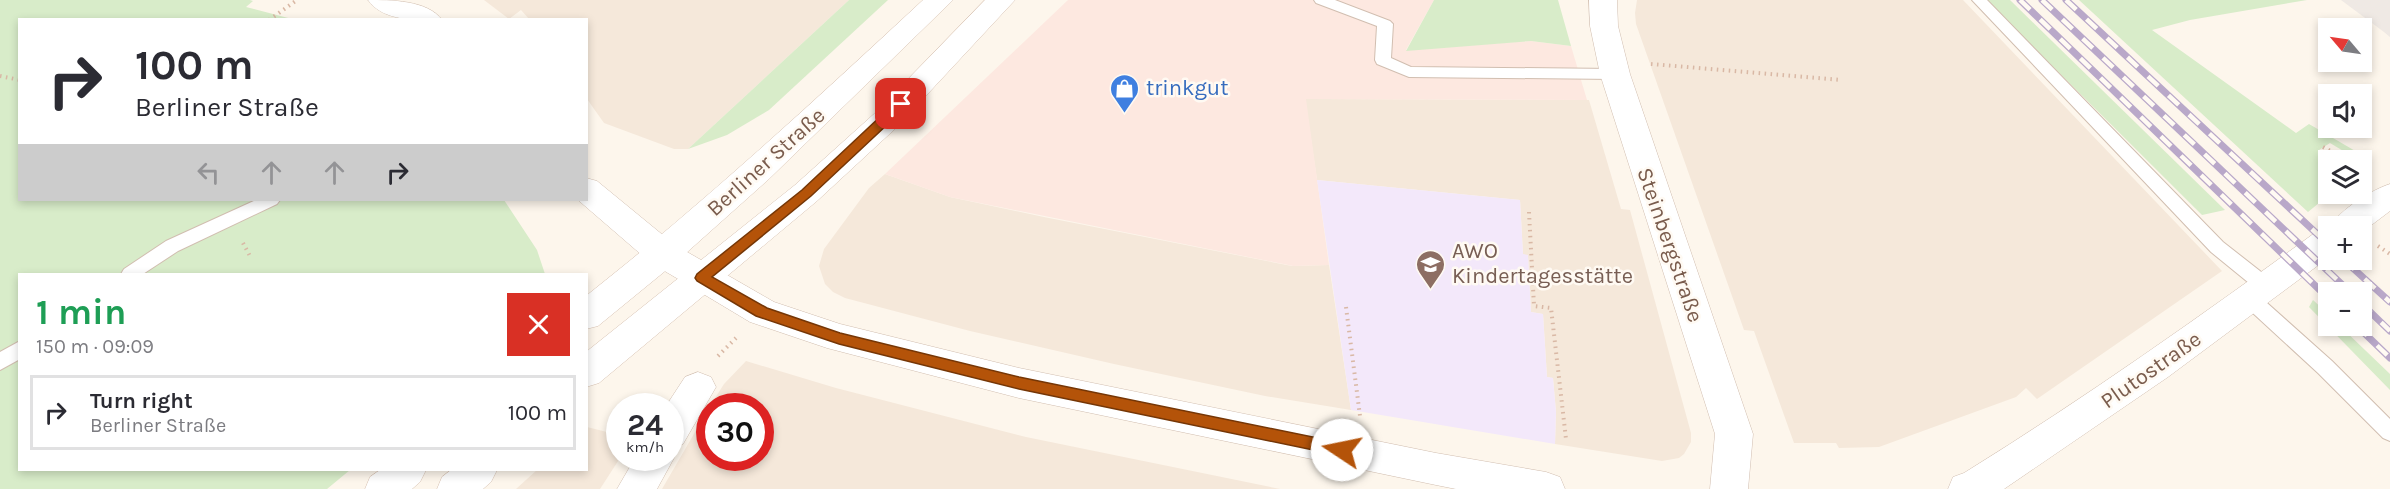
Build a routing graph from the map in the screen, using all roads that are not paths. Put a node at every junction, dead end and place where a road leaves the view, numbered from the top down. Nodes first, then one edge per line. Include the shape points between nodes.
1 (382, 0) edge
2 (939, 0) edge
3 (1001, 0) edge
4 (1321, 0) edge
5 (1603, 0) edge
6 (1979, 0) edge
7 (423, 18) edge
8 (1614, 67) junction
9 (588, 191) edge
10 (2390, 195) edge
11 (268, 201) edge
12 (2361, 216) edge
13 (2318, 249) edge
14 (663, 254) junction
15 (132, 273) edge
16 (702, 278) junction
17 (2259, 293) junction
18 (588, 314) edge
19 (18, 350) edge
20 (0, 362) edge
21 (588, 371) edge
22 (698, 387) road end
23 (684, 410) edge
24 (2390, 432) edge
25 (406, 471) edge
26 (476, 471) edge
27 (647, 471) edge
28 (384, 489) edge
29 (456, 489) edge
30 (636, 489) edge
31 (1546, 489) edge
32 (1729, 489) edge
33 (1967, 489) edge

1 - 7 street
2 - 14 street, Berliner Straße via 758,171
3 - 16 street, Berliner Straße via 885,121 806,193
4 - 8 lane via 1386,24 1383,60 1409,72
5 - 8 street, Steinbergstraße via 1604,26
6 - 17 lane
8 - 32 street, Steinbergstraße via 1654,200 1734,434
9 - 14 street
10 - 12 street
11 - 15 lane via 172,246
13 - 17 street, Plutostraße
14 - 16 street
14 - 18 street, Berliner Straße
16 - 21 street, Berliner Straße
16 - 31 street via 762,312 839,338 1019,383
17 - 24 lane
17 - 33 street, Plutostraße via 2060,434
19 - 20 lane
22 - 23 street
25 - 28 street
26 - 29 street
27 - 30 street

